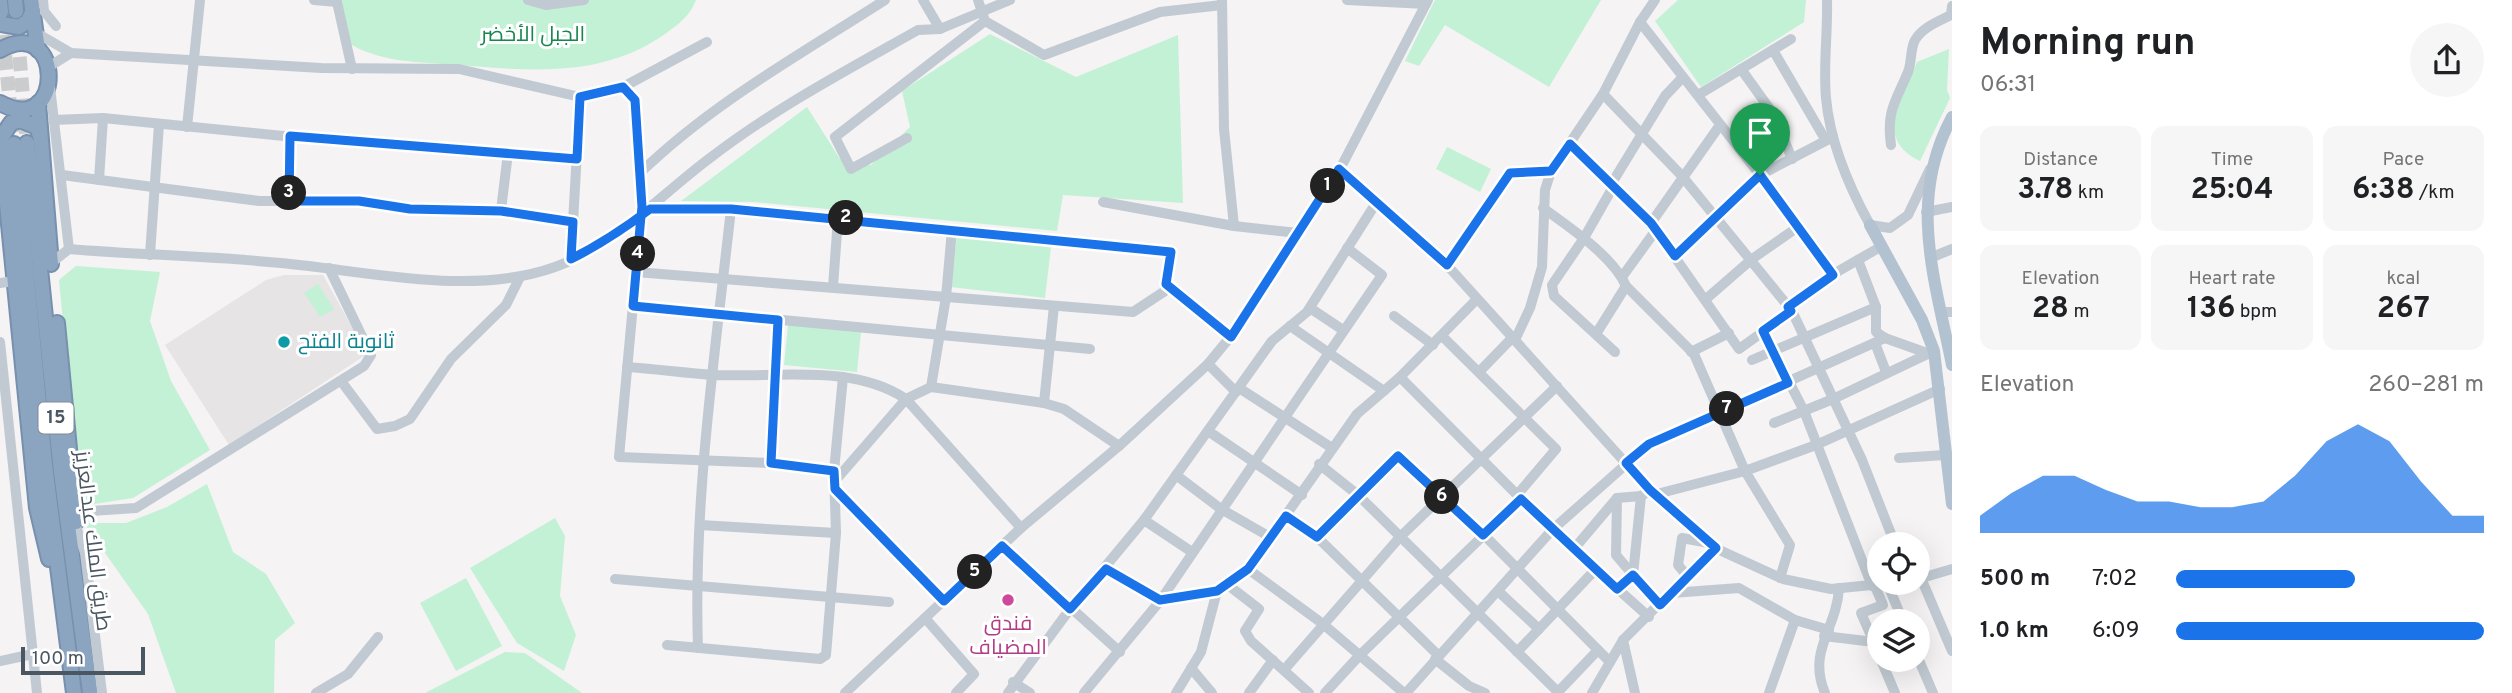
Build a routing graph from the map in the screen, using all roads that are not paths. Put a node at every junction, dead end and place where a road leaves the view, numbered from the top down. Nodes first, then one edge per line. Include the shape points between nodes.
1 (43, 0) edge
2 (200, 0) edge
3 (314, 0) edge
4 (528, 0) edge
5 (584, 0) edge
6 (886, 0) edge
7 (923, 0) edge
8 (978, 0) edge
9 (1010, 0) edge
10 (1347, 0) edge
11 (1655, 0) edge
12 (1829, 0) edge
13 (1222, 2) edge
14 (1403, 2) edge
15 (1427, 2) edge
16 (32, 6) edge
17 (1952, 6) edge
18 (6, 10) edge
19 (984, 17) junction
20 (1640, 22) junction
21 (55, 26) dead end
22 (940, 29) junction
23 (35, 32) junction
24 (1791, 39) dead end
25 (706, 42) dead end
26 (0, 50) edge
27 (38, 50) junction
28 (1773, 50) junction
29 (71, 52) junction
30 (194, 62) junction
31 (50, 66) junction
32 (352, 69) junction
33 (1741, 69) junction
34 (1682, 78) junction
35 (50, 86) junction
36 (623, 87) junction
37 (1603, 94) junction
38 (1698, 95) junction
39 (580, 97) junction
40 (0, 103) edge
41 (38, 103) junction
42 (103, 118) junction
43 (53, 120) junction
44 (159, 124) junction
45 (1720, 125) junction
46 (1950, 126) edge
47 (187, 127) junction
48 (1641, 133) junction
49 (290, 136) junction
50 (907, 138) dead end
51 (1829, 138) junction
52 (17, 139) edge
53 (1570, 144) junction
54 (1891, 145) dead end
55 (508, 153) junction
56 (577, 159) junction
57 (1792, 159) junction
58 (1339, 169) junction
59 (1930, 169) junction
60 (1551, 171) junction
61 (640, 173) junction
62 (62, 174) junction
63 (1760, 175) junction
64 (1682, 176) junction
65 (99, 180) junction
66 (1612, 185) junction
67 (155, 187) junction
68 (289, 201) junction
69 (1103, 202) dead end
70 (1376, 203) junction
71 (1952, 207) edge
72 (1543, 208) junction
73 (650, 209) junction
74 (731, 209) junction
75 (501, 211) junction
76 (1926, 212) junction
77 (641, 216) junction
78 (838, 218) junction
79 (1715, 218) junction
80 (573, 222) junction
81 (1870, 225) junction
82 (1234, 226) junction
83 (1653, 226) junction
84 (1797, 227) junction
85 (952, 230) junction
86 (1298, 233) junction
87 (1584, 239) junction
88 (1882, 246) junction
89 (1347, 248) junction
90 (69, 249) junction
91 (1952, 249) edge
92 (150, 256) junction
93 (1675, 256) junction
94 (1930, 258) junction
95 (571, 259) junction
96 (1752, 259) junction
97 (1858, 260) junction
98 (51, 263) junction
99 (1447, 265) junction
100 (329, 268) junction
101 (636, 272) junction
102 (1833, 275) junction
103 (520, 276) junction
104 (724, 279) junction
105 (1624, 281) junction
106 (7, 282) edge
107 (1166, 284) junction
108 (833, 288) junction
109 (946, 297) junction
110 (1477, 299) junction
111 (1706, 299) junction
112 (633, 306) junction
113 (1054, 306) junction
114 (1876, 307) junction
115 (1310, 308) junction
116 (1790, 309) junction
117 (1946, 312) edge
118 (720, 314) junction
119 (1394, 316) dead end
120 (778, 320) junction
121 (1290, 326) junction
122 (1343, 330) junction
123 (1763, 331) junction
124 (1729, 333) junction
125 (941, 334) junction
126 (1596, 334) junction
127 (1442, 336) junction
128 (1231, 337) junction
129 (1804, 338) junction
130 (1513, 339) junction
131 (1880, 341) junction
132 (0, 342) edge
133 (1950, 342) edge
134 (1050, 343) junction
135 (1433, 345) junction
136 (1090, 349) dead end
137 (1773, 351) junction
138 (1327, 352) junction
139 (1615, 352) dead end
140 (1691, 352) junction
141 (1931, 352) junction
142 (1752, 360) dead end
143 (1208, 364) junction
144 (1952, 365) edge
145 (627, 367) junction
146 (1819, 369) junction
147 (2, 370) edge
148 (1480, 371) junction
149 (1886, 372) junction
150 (714, 375) junction
151 (775, 376) junction
152 (843, 377) junction
153 (1400, 377) junction
154 (341, 381) junction
155 (1788, 383) junction
156 (1557, 386) junction
157 (931, 387) junction
158 (1940, 389) junction
159 (1237, 390) junction
160 (1384, 391) junction
161 (906, 399) junction
162 (1833, 399) junction
163 (1044, 402) junction
164 (1804, 411) junction
165 (1721, 412) junction
166 (1283, 417) junction
167 (1525, 417) junction
168 (1774, 423) dead end
169 (1208, 431) junction
170 (1848, 431) junction
171 (1815, 445) junction
172 (1119, 446) junction
173 (1332, 448) junction
174 (1945, 455) junction
175 (1899, 458) dead end
176 (1481, 459) junction
177 (706, 461) junction
178 (1253, 462) junction
179 (771, 463) junction
180 (1626, 463) junction
181 (1319, 464) junction
182 (1745, 471) junction
183 (1176, 475) junction
184 (834, 481) junction
185 (1653, 492) junction
186 (1302, 495) junction
187 (1357, 495) junction
188 (1442, 496) junction
189 (1593, 496) junction
190 (1640, 496) junction
191 (1519, 497) junction
192 (1617, 498) junction
193 (1952, 504) edge
194 (1221, 509) junction
195 (1605, 509) junction
196 (1286, 516) junction
197 (76, 519) junction
198 (1144, 520) junction
199 (700, 524) junction
200 (1021, 528) junction
201 (1552, 530) junction
202 (1890, 532) edge
203 (836, 533) junction
204 (1483, 535) junction
205 (1270, 537) junction
206 (1317, 537) junction
207 (1399, 537) junction
208 (1712, 545) junction
209 (1002, 546) junction
210 (1573, 550) junction
211 (1192, 552) junction
212 (1106, 569) junction
213 (1248, 569) junction
214 (1952, 569) edge
215 (1595, 570) junction
216 (1517, 571) junction
217 (1867, 571) edge
218 (1633, 575) junction
219 (1930, 576) edge
220 (1441, 577) junction
221 (1688, 577) junction
222 (1780, 578) junction
223 (615, 579) dead end
224 (1362, 580) junction
225 (1228, 585) junction
226 (696, 586) junction
227 (1867, 586) edge
228 (1839, 588) junction
229 (1617, 589) junction
230 (1498, 590) junction
231 (1217, 591) junction
232 (1672, 593) junction
233 (1878, 595) edge
234 (1926, 595) edge
235 (831, 597) junction
236 (1160, 600) junction
237 (944, 601) junction
238 (889, 602) dead end
239 (1660, 605) junction
240 (1070, 609) junction
241 (1872, 609) edge
242 (1557, 610) junction
243 (1867, 611) edge
244 (1477, 614) junction
245 (1400, 617) junction
246 (1649, 617) junction
247 (80, 618) junction
248 (925, 618) junction
249 (65, 620) junction
250 (1795, 620) junction
251 (1323, 624) junction
252 (1867, 626) edge
253 (1539, 629) junction
254 (1827, 633) junction
255 (378, 637) dead end
256 (1623, 640) junction
257 (1867, 641) edge
258 (667, 645) dead end
259 (698, 648) junction
260 (1598, 650) junction
261 (1952, 651) edge
262 (1120, 652) junction
263 (1517, 652) junction
264 (33, 654) junction
265 (1359, 656) junction
266 (1437, 657) junction
267 (1273, 660) junction
268 (0, 662) edge
269 (1610, 662) junction
270 (1191, 668) junction
271 (1284, 670) junction
272 (1886, 672) edge
273 (1924, 672) edge
274 (1013, 682) junction
275 (37, 693) edge
276 (74, 693) edge
277 (90, 693) edge
278 (102, 693) edge
279 (316, 693) edge
280 (845, 693) edge
281 (956, 693) edge
282 (1008, 693) edge
283 (1030, 693) edge
284 (1084, 693) edge
285 (1176, 693) edge
286 (1212, 693) edge
287 (1249, 693) edge
288 (1309, 693) edge
289 (1325, 693) edge
290 (1405, 693) edge
291 (1485, 693) edge
292 (1592, 693) edge
293 (1636, 693) edge
294 (1769, 693) edge
295 (1825, 693) edge
296 (1895, 693) edge
297 (1933, 693) edge

1 - 21 street via 44,11
2 - 30 street
3 - 32 street via 337,2
4 - 5 street via 546,5
6 - 61 street via 738,93 671,143
7 - 22 street
8 - 19 street
9 - 19 street
10 - 14 street
11 - 20 street
12 - 51 street
13 - 19 street via 1160,12 1044,55
13 - 82 street via 1224,129
14 - 15 street
15 - 58 street
16 - 18 highway via 28,20 19,27
16 - 23 highway
17 - 54 street via 1951,15 1928,26 1915,40 1908,71 1892,104 1888,124
19 - 22 street
19 - 50 street via 835,137 852,169
20 - 34 street
20 - 37 street
22 - 73 street via 918,30 776,111
23 - 27 highway
23 - 29 street
24 - 28 street
25 - 36 street
26 - 27 highway via 20,44
27 - 31 highway
28 - 33 street
28 - 51 street
29 - 30 street
29 - 31 street
30 - 32 street
30 - 47 street
31 - 35 highway
32 - 39 street via 459,69
33 - 38 street
33 - 57 street via 1774,115
34 - 38 street
34 - 48 street
35 - 41 highway
35 - 43 street
36 - 39 street
36 - 61 street via 635,100
37 - 48 street
37 - 53 street
38 - 45 street
39 - 56 street
40 - 41 highway via 16,109
41 - 52 highway
42 - 43 street
42 - 44 street
42 - 65 street
43 - 62 street
44 - 47 street
44 - 67 street
45 - 63 street
45 - 64 street
46 - 59 main road
47 - 49 street
48 - 64 street
48 - 66 street
49 - 55 street
49 - 68 street
51 - 57 street
51 - 81 street
52 - 98 highway
52 - 106 highway
52 - 247 highway, طريق الملك عبدالعزيز / 15
52 - 249 highway, طريق الملك عبدالعزيز / 15 via 45,466
53 - 60 street
53 - 66 street
55 - 56 street
55 - 75 street
56 - 80 street
57 - 63 street
58 - 70 street
58 - 86 street
59 - 76 main road
59 - 81 street via 1908,215 1890,228
60 - 72 street
60 - 99 street via 1510,173
61 - 77 street
62 - 65 street
62 - 90 street
63 - 79 street
63 - 84 street
64 - 79 street
64 - 83 street
65 - 67 street
66 - 83 street
66 - 87 street
67 - 68 street
67 - 92 street
68 - 75 street
69 - 82 street
70 - 89 street
70 - 99 street
71 - 76 street
72 - 87 street
72 - 130 street via 1542,267 1530,308
73 - 74 street
73 - 77 street
74 - 78 street
74 - 104 street
75 - 80 street
76 - 94 main road
77 - 95 street
77 - 101 street
78 - 85 street
78 - 108 street
79 - 93 street
79 - 96 street
80 - 95 street
81 - 88 main road
82 - 86 street
83 - 93 street
83 - 105 street
84 - 96 street
84 - 102 street
85 - 107 street via 1171,252
85 - 109 street
86 - 128 street
87 - 105 street
87 - 126 street via 1552,285 1554,296
88 - 97 street
88 - 141 main road via 1922,320
89 - 115 street
89 - 122 street via 1382,275
90 - 92 street
90 - 98 street
91 - 94 street
92 - 100 street
93 - 111 street
94 - 117 main road
95 - 103 street
96 - 111 street
96 - 116 street
97 - 102 street
97 - 114 street
98 - 197 highway
99 - 110 street
100 - 103 street via 492,282
100 - 154 street via 371,355 364,366
101 - 104 street
101 - 112 street
102 - 116 street
103 - 154 street via 506,306 451,359 410,419 377,429
104 - 108 street
104 - 118 street
105 - 126 street
105 - 140 street
106 - 249 highway via 37,509
107 - 113 street via 1165,291 1133,312
107 - 128 street
108 - 109 street
109 - 113 street
109 - 125 street
110 - 127 street
110 - 130 street
111 - 124 street
112 - 118 street
112 - 145 street
113 - 134 street
114 - 129 street
114 - 131 street via 1875,332
115 - 121 street
115 - 122 street
116 - 123 street
116 - 129 street
117 - 133 main road
118 - 120 street
118 - 150 street
119 - 135 street
120 - 125 street
120 - 151 street
121 - 138 street
121 - 159 street via 1272,341
122 - 138 street
123 - 124 street via 1739,349
123 - 137 street
124 - 140 street
125 - 134 street
125 - 157 street
126 - 139 street
127 - 135 street
127 - 148 street
128 - 143 street
129 - 137 street
129 - 146 street
130 - 148 street
130 - 156 street
131 - 141 street
131 - 146 street
131 - 149 street
132 - 147 street
133 - 144 main road
134 - 136 street
134 - 163 street
135 - 153 street
137 - 142 street
137 - 155 street
138 - 160 street
138 - 166 street
140 - 165 street
141 - 149 street
141 - 158 main road
143 - 159 street
143 - 172 street
145 - 150 street
145 - 177 street via 619,457
146 - 155 street
146 - 162 street
147 - 264 street
148 - 167 street
149 - 162 street
150 - 151 street
150 - 177 street
151 - 152 street
151 - 179 street
152 - 161 street via 890,388
152 - 184 street
153 - 160 street
153 - 176 street
154 - 197 street via 136,508
155 - 164 street
155 - 165 street
156 - 167 street
156 - 180 street
157 - 161 street
157 - 163 street
158 - 170 street
158 - 174 main road
159 - 166 street
159 - 169 street
160 - 173 street via 1357,414
161 - 184 street
161 - 200 street
162 - 164 street
162 - 170 street
163 - 172 street via 1064,409
164 - 168 street
164 - 171 street
165 - 180 street via 1649,444
165 - 182 street
166 - 173 street
166 - 178 street
167 - 176 street
167 - 191 street via 1556,449
169 - 178 street
169 - 183 street
170 - 171 street
170 - 202 street
171 - 182 street
171 - 217 street
172 - 200 street
173 - 181 street
174 - 175 street
174 - 193 main road
176 - 188 street
176 - 191 street
177 - 179 street
177 - 199 street
178 - 186 street
178 - 194 street
179 - 184 street
180 - 185 street
180 - 189 street
181 - 186 street
181 - 187 street
182 - 185 street
182 - 222 street via 1790,545
183 - 194 street
183 - 198 street
184 - 203 street
184 - 237 street
185 - 190 street
185 - 208 street
186 - 196 street
187 - 188 street via 1398,456
187 - 206 street
187 - 207 street
188 - 204 street
188 - 207 street
189 - 195 street
189 - 201 street
190 - 192 street
190 - 218 street
191 - 201 street
191 - 204 street
192 - 195 street
192 - 218 street via 1616,555
194 - 205 street
194 - 211 street
195 - 210 street
196 - 205 street
196 - 206 street
197 - 247 highway
197 - 278 street via 85,553
198 - 211 street
198 - 212 street
199 - 203 street
199 - 226 street
200 - 209 street
201 - 210 street
201 - 216 street
203 - 235 street
204 - 216 street
204 - 220 street
205 - 213 street
206 - 224 street
207 - 220 street
207 - 224 street
208 - 221 street
208 - 221 street via 1682,538 1678,565
208 - 222 street
209 - 237 street
209 - 240 street
210 - 215 street
211 - 236 street
212 - 236 street
212 - 240 street
213 - 225 street
213 - 251 street
214 - 219 street
215 - 229 street
215 - 242 street
216 - 230 street
216 - 242 street
218 - 229 street
218 - 239 street
220 - 244 street
220 - 245 street
221 - 232 street
222 - 228 street
223 - 226 street
224 - 245 street
224 - 251 street
225 - 231 street
225 - 267 street via 1259,609 1245,631
226 - 235 street
226 - 259 street
227 - 228 street
228 - 254 street
229 - 246 street
230 - 244 street
230 - 253 street
231 - 236 street
231 - 270 street via 1201,652
232 - 239 street
232 - 250 street via 1739,588
233 - 241 street via 1883,605
234 - 261 street
235 - 238 street
235 - 259 street via 826,655 820,659
236 - 262 street
237 - 248 street
239 - 246 street
240 - 262 street
240 - 274 street
242 - 253 street
242 - 260 street
243 - 252 street via 1861,613
244 - 263 street
244 - 266 street
245 - 265 street
245 - 266 street
246 - 256 street
247 - 277 highway, طريق الملك عبدالعزيز / 15
248 - 280 street
248 - 281 street via 974,674
249 - 276 highway, طريق الملك عبدالعزيز / 15
250 - 254 street
250 - 294 street
251 - 265 street
251 - 271 street
253 - 263 street
254 - 257 street
254 - 295 street via 1818,659
255 - 279 street via 348,674
256 - 269 street
256 - 293 street
258 - 259 street
260 - 263 street via 1558,692
260 - 269 street
262 - 284 street
264 - 268 street
264 - 275 street
265 - 289 street
265 - 290 street
266 - 290 street
266 - 291 street via 1469,686
267 - 271 street
267 - 287 street
269 - 292 street
270 - 285 street
270 - 286 street
271 - 288 street
272 - 296 street
273 - 297 street
274 - 282 street
274 - 283 street

